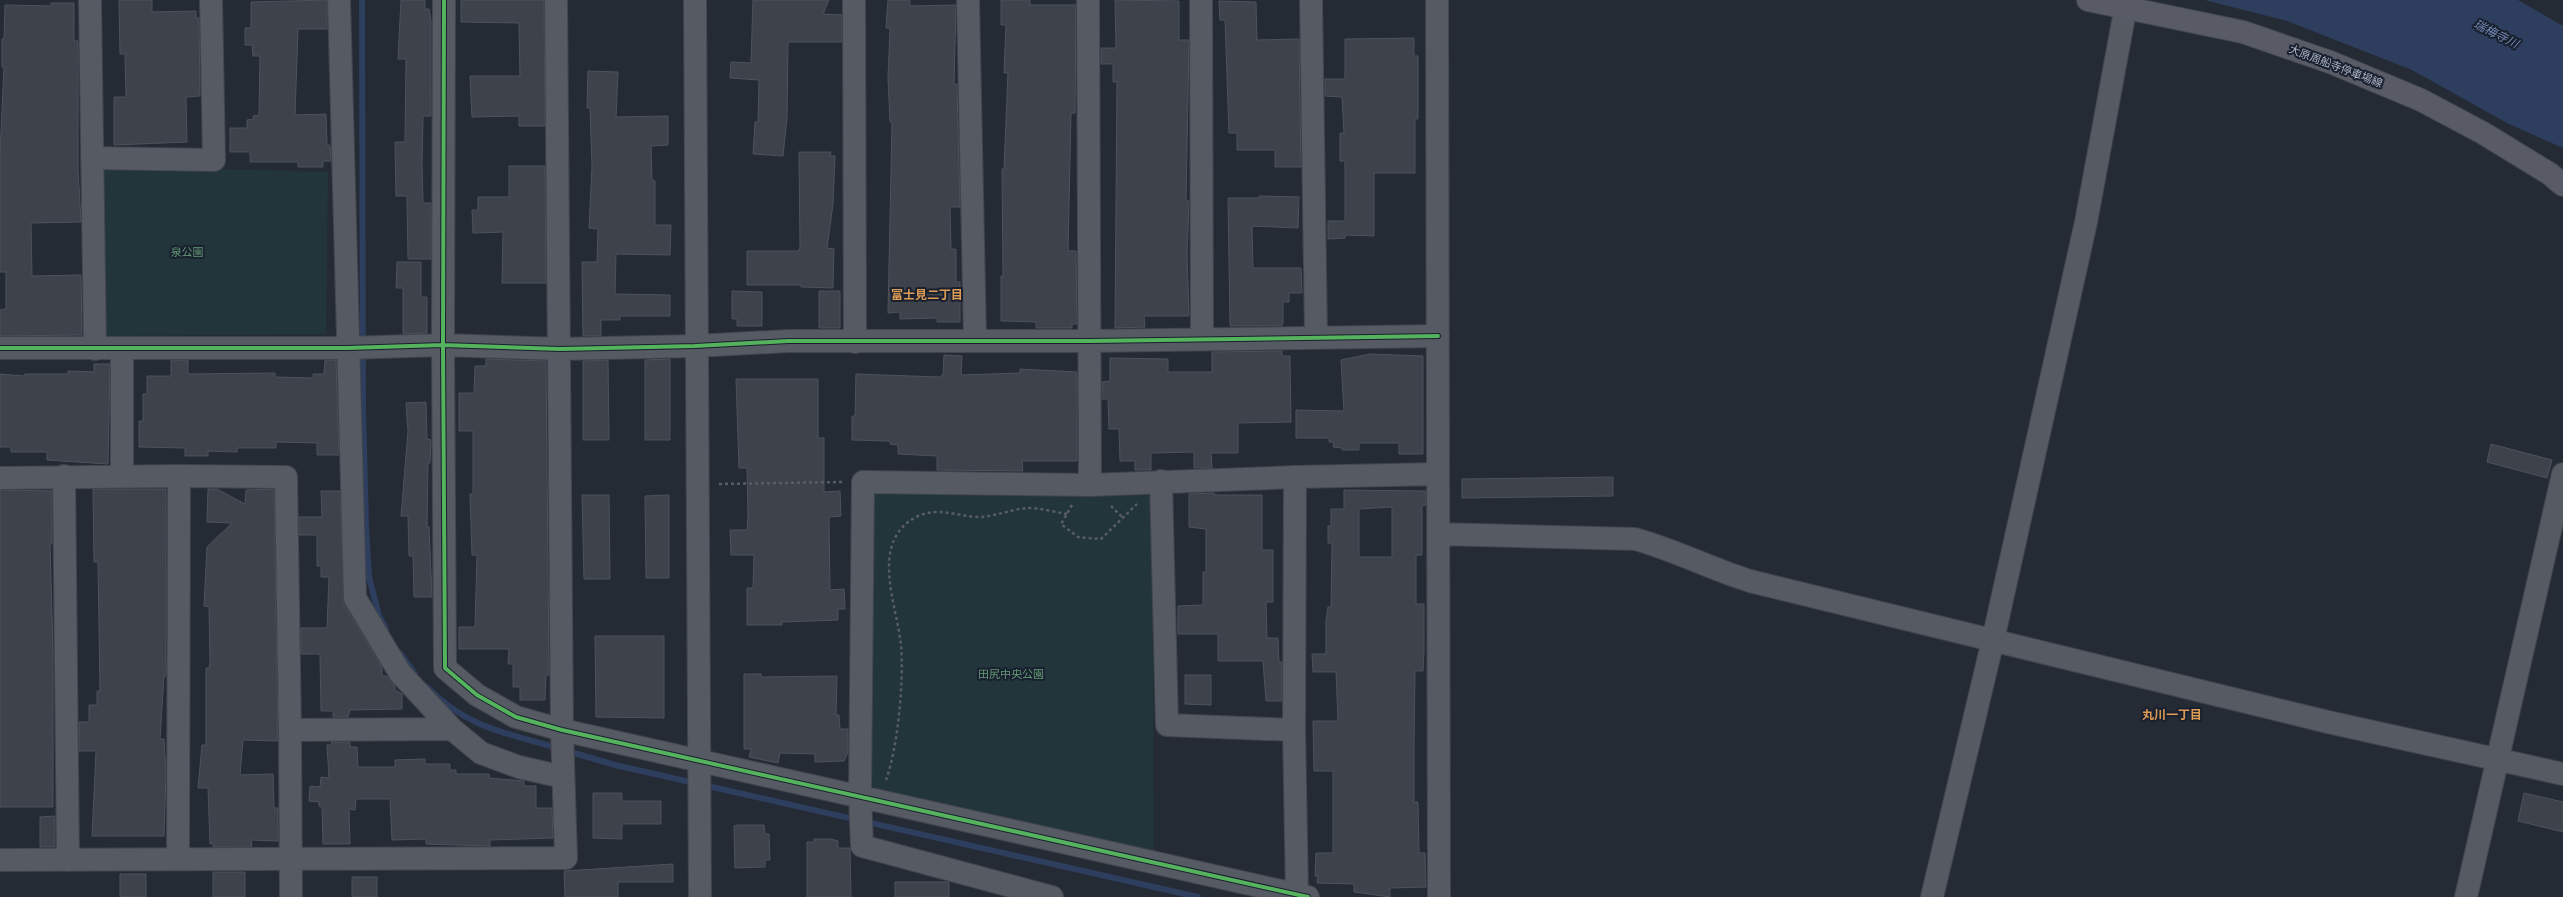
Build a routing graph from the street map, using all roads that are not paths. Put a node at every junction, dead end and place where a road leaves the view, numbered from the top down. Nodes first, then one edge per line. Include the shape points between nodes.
1 (90, 0) edge
2 (212, 0) edge
3 (339, 0) edge
4 (444, 0) edge
5 (556, 0) edge
6 (695, 0) edge
7 (854, 0) edge
8 (968, 0) edge
9 (1088, 0) edge
10 (1201, 0) edge
11 (1311, 0) edge
12 (1437, 0) edge
13 (2088, 0) edge
14 (2127, 4) edge
15 (92, 158) junction
16 (2563, 185) edge
17 (1316, 336) junction
18 (1438, 336) junction
19 (1202, 339) junction
20 (975, 340) junction
21 (1089, 341) junction
22 (856, 342) junction
23 (443, 345) junction
24 (695, 346) junction
25 (0, 348) edge
26 (352, 348) junction
27 (95, 349) junction
28 (122, 349) junction
29 (560, 349) junction
30 (1438, 474) junction
31 (2563, 474) edge
32 (64, 476) junction
33 (122, 476) junction
34 (179, 476) junction
35 (1295, 476) junction
36 (0, 478) edge
37 (1161, 481) junction
38 (1090, 485) junction
39 (1438, 534) junction
40 (1993, 640) junction
41 (452, 729) junction
42 (290, 730) junction
43 (562, 730) junction
44 (1294, 730) junction
45 (2496, 760) junction
46 (699, 761) junction
47 (2563, 774) edge
48 (563, 777) junction
49 (869, 798) junction
50 (290, 858) junction
51 (178, 859) junction
52 (0, 860) edge
53 (68, 860) junction
54 (1303, 896) edge
55 (291, 897) edge
56 (700, 897) edge
57 (1052, 897) edge
58 (1439, 897) edge
59 (1932, 897) edge
60 (2466, 897) edge

1 - 15 street
2 - 15 street via 214,160
3 - 26 street
4 - 23 street
5 - 29 street
6 - 24 street
7 - 22 street
8 - 20 street
9 - 21 street
10 - 19 street
11 - 17 street
12 - 18 street
13 - 14 main road, 大原周船寺停車場線
14 - 16 main road, 大原周船寺停車場線 via 2243,32 2330,62 2421,100 2490,137 2550,174
14 - 40 street via 2086,222
15 - 27 street
17 - 18 street
17 - 19 street
18 - 30 street
19 - 21 street
20 - 21 street
20 - 22 street
21 - 38 street
22 - 24 street via 788,340
23 - 26 street
23 - 29 street
23 - 43 street via 445,668 477,695 516,717
24 - 29 street
24 - 46 street
25 - 27 street
26 - 28 street
26 - 41 street via 355,598 400,673
27 - 28 street
28 - 33 street
29 - 43 street
30 - 35 street
30 - 39 street
31 - 45 street
32 - 33 street
32 - 36 street
32 - 53 street
33 - 34 street
34 - 42 street via 286,477
34 - 51 street
35 - 37 street
35 - 44 street
37 - 38 street
37 - 44 street via 1168,724
38 - 49 street via 863,482
39 - 40 street via 1635,540 1657,545 1750,581
39 - 58 street
40 - 45 street
40 - 59 street
41 - 42 street
41 - 48 street via 481,753 519,767
42 - 50 street
43 - 46 street
43 - 48 street
44 - 54 street
45 - 47 street
45 - 60 street
46 - 49 street
46 - 56 street
48 - 50 street via 566,858
49 - 54 street
49 - 57 street via 862,846
50 - 51 street
50 - 55 street
51 - 53 street
52 - 53 street

